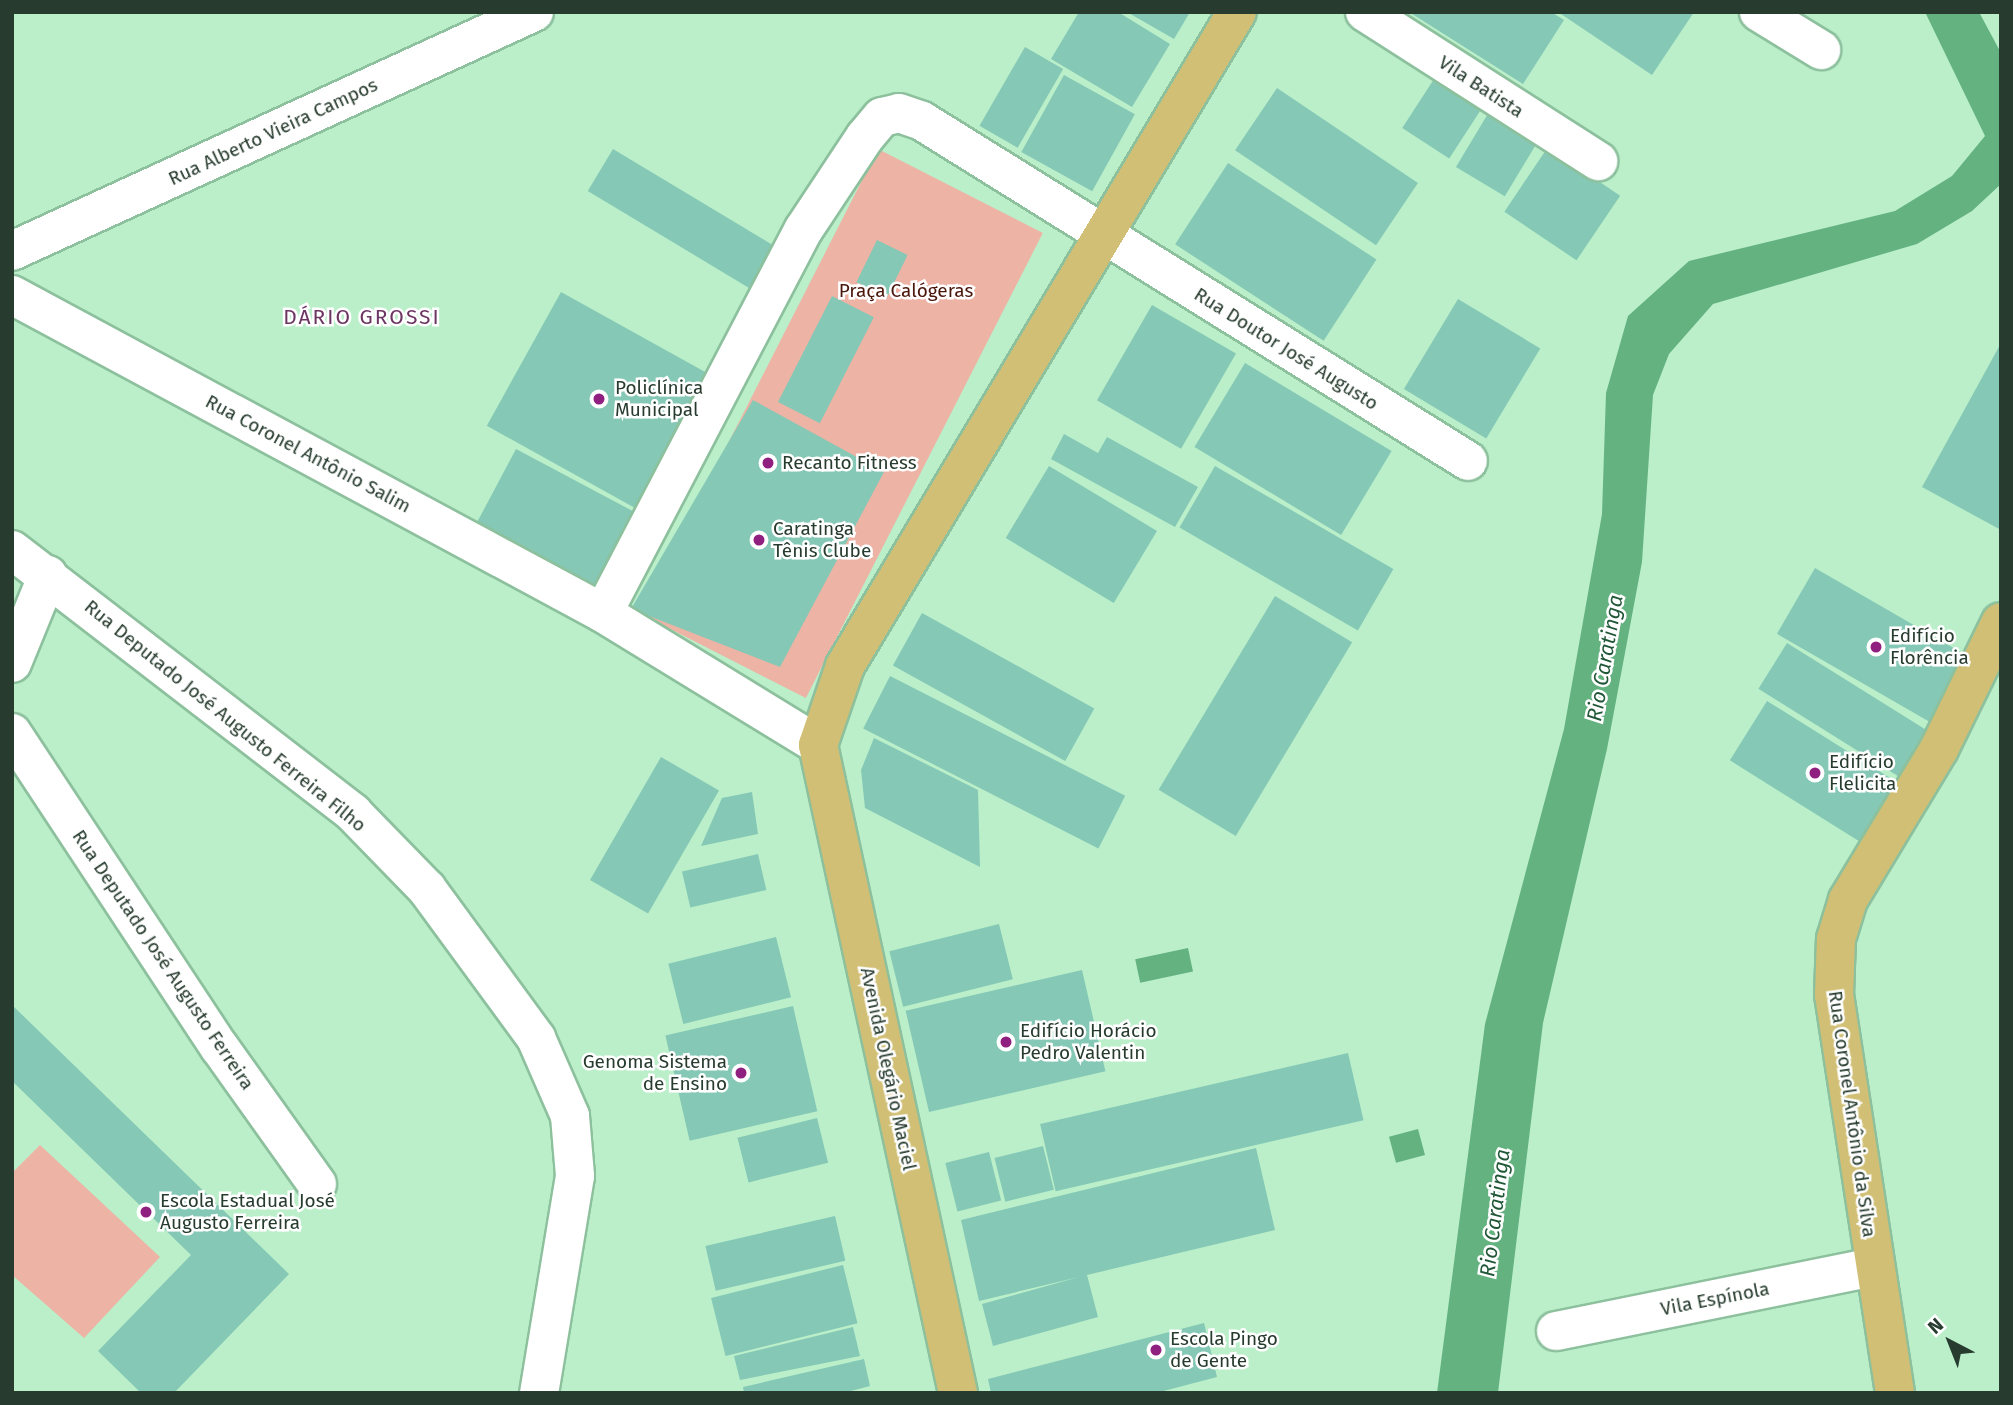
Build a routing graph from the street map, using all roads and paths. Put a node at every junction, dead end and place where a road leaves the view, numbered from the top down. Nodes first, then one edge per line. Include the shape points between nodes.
1 (534, 12) edge
2 (1237, 12) edge
3 (1365, 12) edge
4 (1759, 12) edge
5 (1821, 50) dead end
6 (1598, 161) dead end
7 (1104, 237) junction
8 (12, 251) edge
9 (12, 295) edge
10 (1468, 461) dead end
11 (12, 550) edge
12 (48, 575) junction
13 (603, 613) junction
14 (2001, 622) edge
15 (12, 663) edge
16 (12, 733) edge
17 (818, 745) junction
18 (317, 1184) dead end
19 (1873, 1267) junction
20 (1556, 1331) dead end
21 (539, 1393) edge
22 (958, 1393) edge
23 (1894, 1393) edge

1 - 8 street, Rua Alberto Vieira Campos
2 - 7 main road
3 - 6 street, Vila Batista
4 - 5 street
7 - 10 street, Rua Doutor José Augusto
7 - 13 street via 922,121 899,113 882,117 804,229
7 - 17 main road via 845,666
9 - 13 street, Rua Coronel Antônio Salim
11 - 12 street, Rua Deputado José Augusto Ferreira Filho
12 - 15 street
12 - 21 street, Rua Deputado José Augusto Ferreira Filho via 353,813 427,889 536,1038 570,1116 575,1176
13 - 17 street
14 - 19 main road, Rua Coronel Antônio da Silva via 1939,749 1848,900 1836,939 1834,995
16 - 18 street, Rua Deputado José Augusto Ferreira via 220,1048
17 - 22 main road, Avenida Olegário Maciel
19 - 20 street, Vila Espínola
19 - 23 main road, Rua Coronel Antônio da Silva

